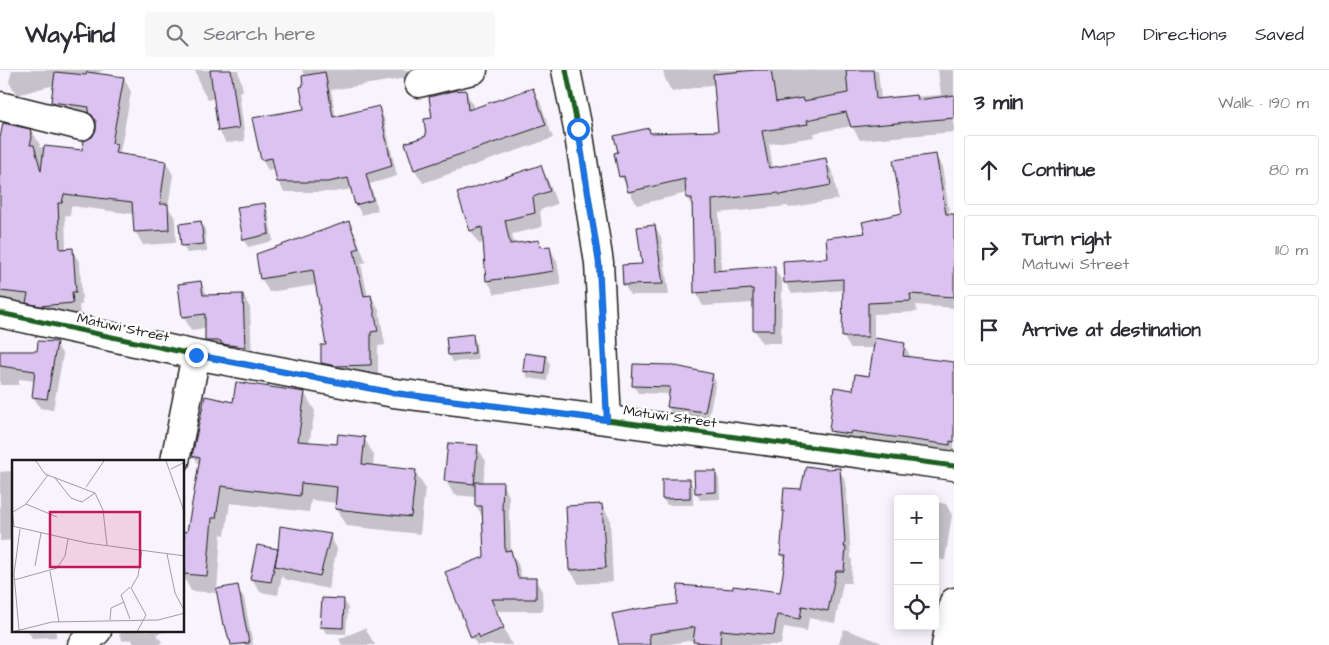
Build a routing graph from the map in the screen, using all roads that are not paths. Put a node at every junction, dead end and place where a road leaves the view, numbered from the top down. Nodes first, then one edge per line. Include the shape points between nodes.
1 (473, 70) edge
2 (566, 70) edge
3 (419, 82) dead end
4 (0, 106) edge
5 (81, 126) dead end
6 (0, 313) edge
7 (196, 355) junction
8 (607, 420) junction
9 (175, 460) edge
10 (954, 466) edge
11 (954, 602) edge
12 (96, 632) edge
13 (82, 645) edge
14 (946, 645) edge

1 - 3 street
2 - 8 street via 599,263
4 - 5 street
6 - 7 street, Matuwi Street
7 - 8 street, Matuwi Street via 394,393
7 - 9 street
8 - 10 street, Matuwi Street
11 - 14 street
12 - 13 street

